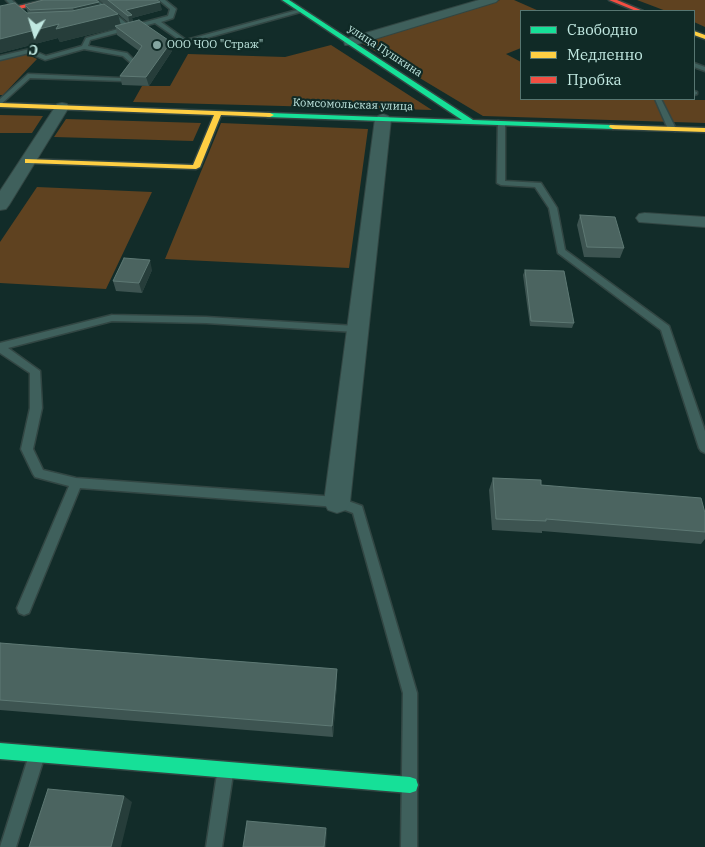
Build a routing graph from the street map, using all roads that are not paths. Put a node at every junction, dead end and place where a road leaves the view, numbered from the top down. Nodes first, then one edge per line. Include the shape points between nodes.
1 (52, 0) edge
2 (94, 0) edge
3 (162, 0) edge
4 (285, 0) edge
5 (492, 0) edge
6 (612, 0) edge
7 (17, 8) edge
8 (637, 10) edge
9 (301, 11) junction
10 (0, 12) edge
11 (109, 12) junction
12 (101, 14) edge
13 (156, 21) junction
14 (129, 28) junction
15 (350, 42) junction
16 (84, 47) junction
17 (0, 58) edge
18 (45, 58) junction
19 (39, 64) dead end
20 (33, 70) dead end
21 (28, 76) junction
22 (658, 100) edge
23 (0, 104) edge
24 (62, 108) junction
25 (218, 113) junction
26 (383, 119) junction
27 (471, 122) junction
28 (501, 123) junction
29 (672, 129) junction
30 (705, 130) edge
31 (28, 161) junction
32 (0, 205) edge
33 (645, 218) dead end
34 (705, 222) edge
35 (356, 329) junction
36 (0, 348) edge
37 (705, 448) edge
38 (76, 483) junction
39 (337, 502) junction
40 (24, 608) dead end
41 (0, 751) edge
42 (37, 754) junction
43 (225, 770) junction
44 (410, 785) junction
45 (8, 847) edge
46 (214, 847) edge
47 (409, 847) edge

1 - 7 street
2 - 11 lane
3 - 13 lane via 173,9 171,17
4 - 9 street, улица Пушкина
5 - 15 street
6 - 8 street
7 - 10 street
9 - 13 lane via 185,42
9 - 15 street, улица Пушкина
11 - 12 lane
11 - 14 lane
13 - 14 lane
14 - 16 lane via 88,39
15 - 27 street, улица Пушкина
16 - 18 lane
16 - 21 lane via 124,54 134,63 122,80
17 - 18 lane via 30,51
18 - 19 lane
20 - 21 lane
21 - 23 lane
22 - 29 lane
23 - 24 street, Комсомольская улица
24 - 25 street, Комсомольская улица
24 - 31 street
25 - 26 street, Комсомольская улица
25 - 31 street via 196,167
26 - 27 street, Комсомольская улица
26 - 35 street
27 - 28 street, Комсомольская улица
28 - 29 street, Комсомольская улица
28 - 37 lane via 501,183 538,185 553,208 562,251 665,328
29 - 30 street, Комсомольская улица
31 - 32 street
33 - 34 street
35 - 36 lane via 112,318
35 - 39 street
36 - 38 lane via 35,372 36,408 27,449 38,474
38 - 39 lane
38 - 40 lane
39 - 44 lane via 358,510 410,693
41 - 42 street
42 - 43 street
42 - 45 lane
43 - 44 street
43 - 46 lane
44 - 47 lane

